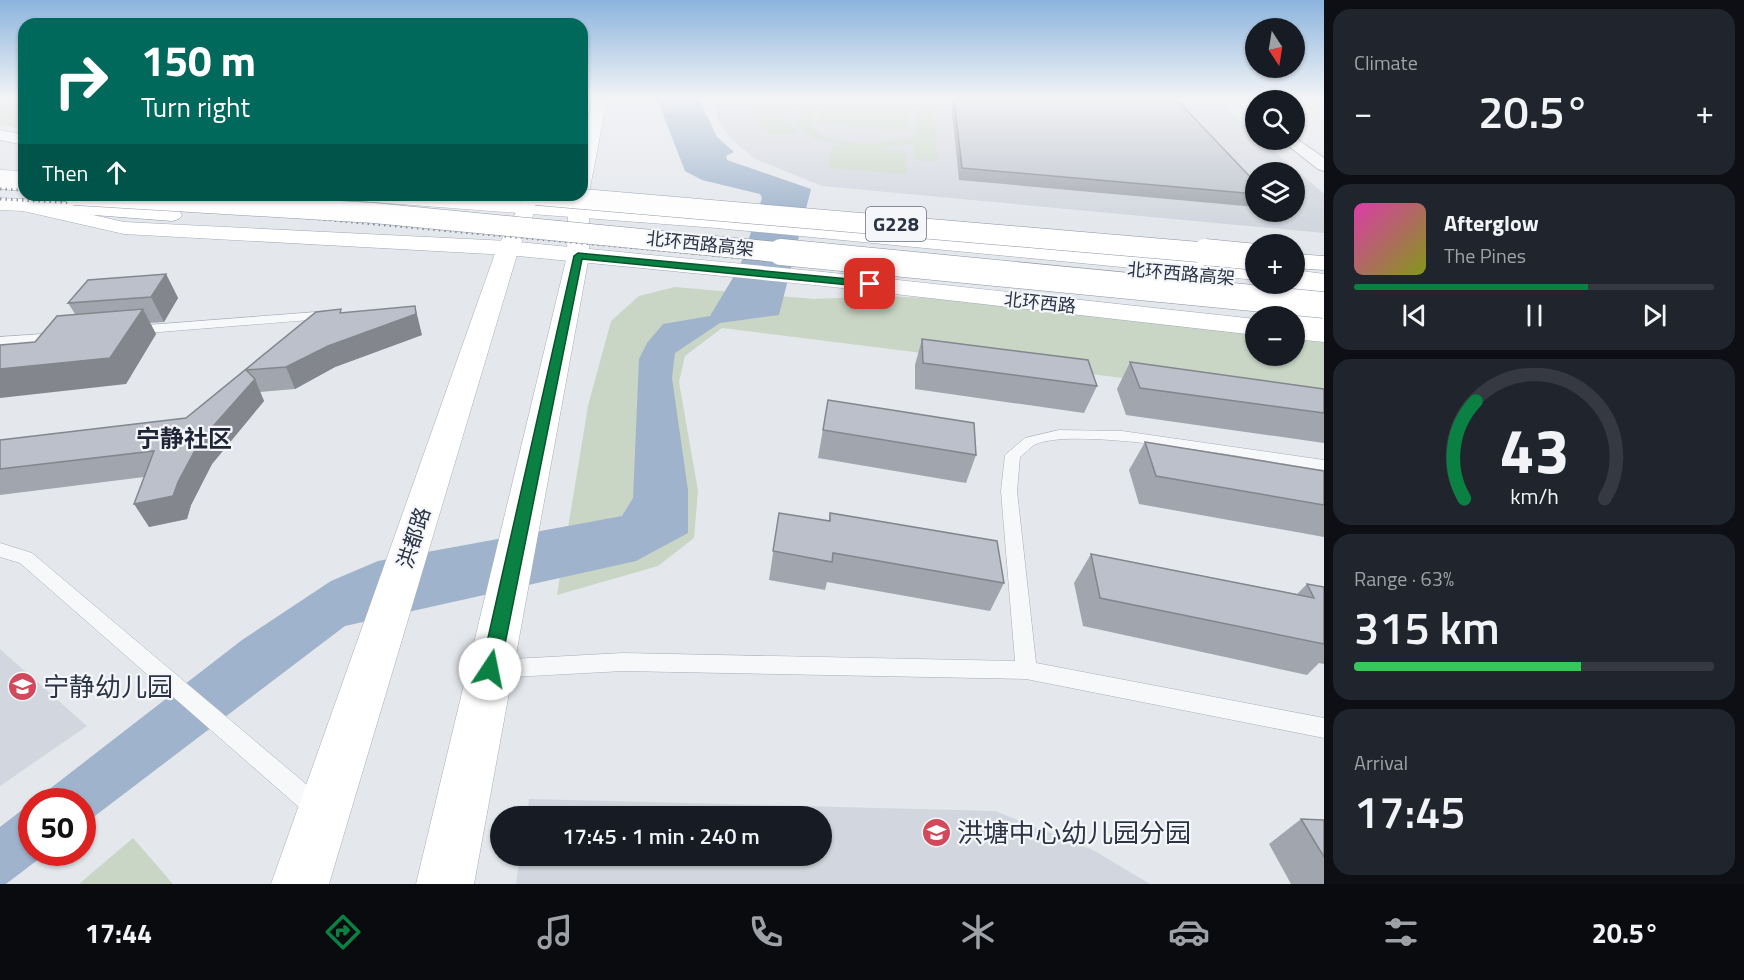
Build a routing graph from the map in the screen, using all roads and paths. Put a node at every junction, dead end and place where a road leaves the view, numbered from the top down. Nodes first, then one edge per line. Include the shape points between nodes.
1 (592, 140) edge
2 (18, 146) edge
3 (0, 148) edge
4 (1302, 150) edge
5 (18, 151) edge
6 (588, 161) edge
7 (1324, 166) edge
8 (0, 175) edge
9 (18, 175) edge
10 (0, 183) edge
11 (0, 191) edge
12 (18, 191) edge
13 (18, 193) edge
14 (18, 196) edge
15 (588, 198) edge
16 (588, 200) edge
17 (45, 201) edge
18 (73, 201) edge
19 (174, 201) edge
20 (316, 201) edge
21 (532, 201) edge
22 (581, 201) edge
23 (0, 204) edge
24 (717, 212) junction
25 (508, 248) junction
26 (578, 256) junction
27 (1245, 256) edge
28 (1149, 262) junction
29 (1305, 262) edge
30 (1324, 263) edge
31 (1245, 272) edge
32 (1305, 278) edge
33 (1245, 280) edge
34 (1324, 280) edge
35 (1305, 286) edge
36 (1324, 287) edge
37 (1324, 305) edge
38 (1245, 311) edge
39 (339, 314) edge
40 (1305, 318) edge
41 (1324, 320) edge
42 (1245, 326) edge
43 (117, 332) edge
44 (1305, 332) edge
45 (1324, 334) edge
46 (70, 336) edge
47 (0, 342) edge
48 (1324, 465) edge
49 (0, 550) edge
50 (494, 650) junction
51 (1026, 670) junction
52 (1324, 728) edge
53 (324, 814) junction
54 (300, 884) edge
55 (445, 884) edge

1 - 6 main road
2 - 3 main road
3 - 5 main road
4 - 7 street
8 - 9 main road
10 - 12 main road
11 - 13 main road
14 - 23 main road
15 - 24 main road
16 - 27 main road, G228, bridge
17 - 25 main road, 北环西路 via 124,228
18 - 38 main road, G228 via 171,215 410,230 869,271
19 - 37 main road, 北环西路高架, bridge via 374,213
20 - 33 main road, 北环西路高架
21 - 25 main road, 洪都路
22 - 26 main road
24 - 28 main road via 842,233
24 - 28 main road via 857,213 1006,226
25 - 26 main road, 北环西路
25 - 53 main road, 洪都路
26 - 42 main road, 北环西路
26 - 50 main road
28 - 31 main road
29 - 30 main road
32 - 34 main road
35 - 36 main road
39 - 43 lane
40 - 41 main road
44 - 45 main road
46 - 47 lane
48 - 51 lane via 1122,436 1059,435 1030,441 1013,455 1009,491
49 - 53 lane via 26,558
50 - 51 lane via 623,662
50 - 55 main road
51 - 52 lane
53 - 54 main road, 洪都路

